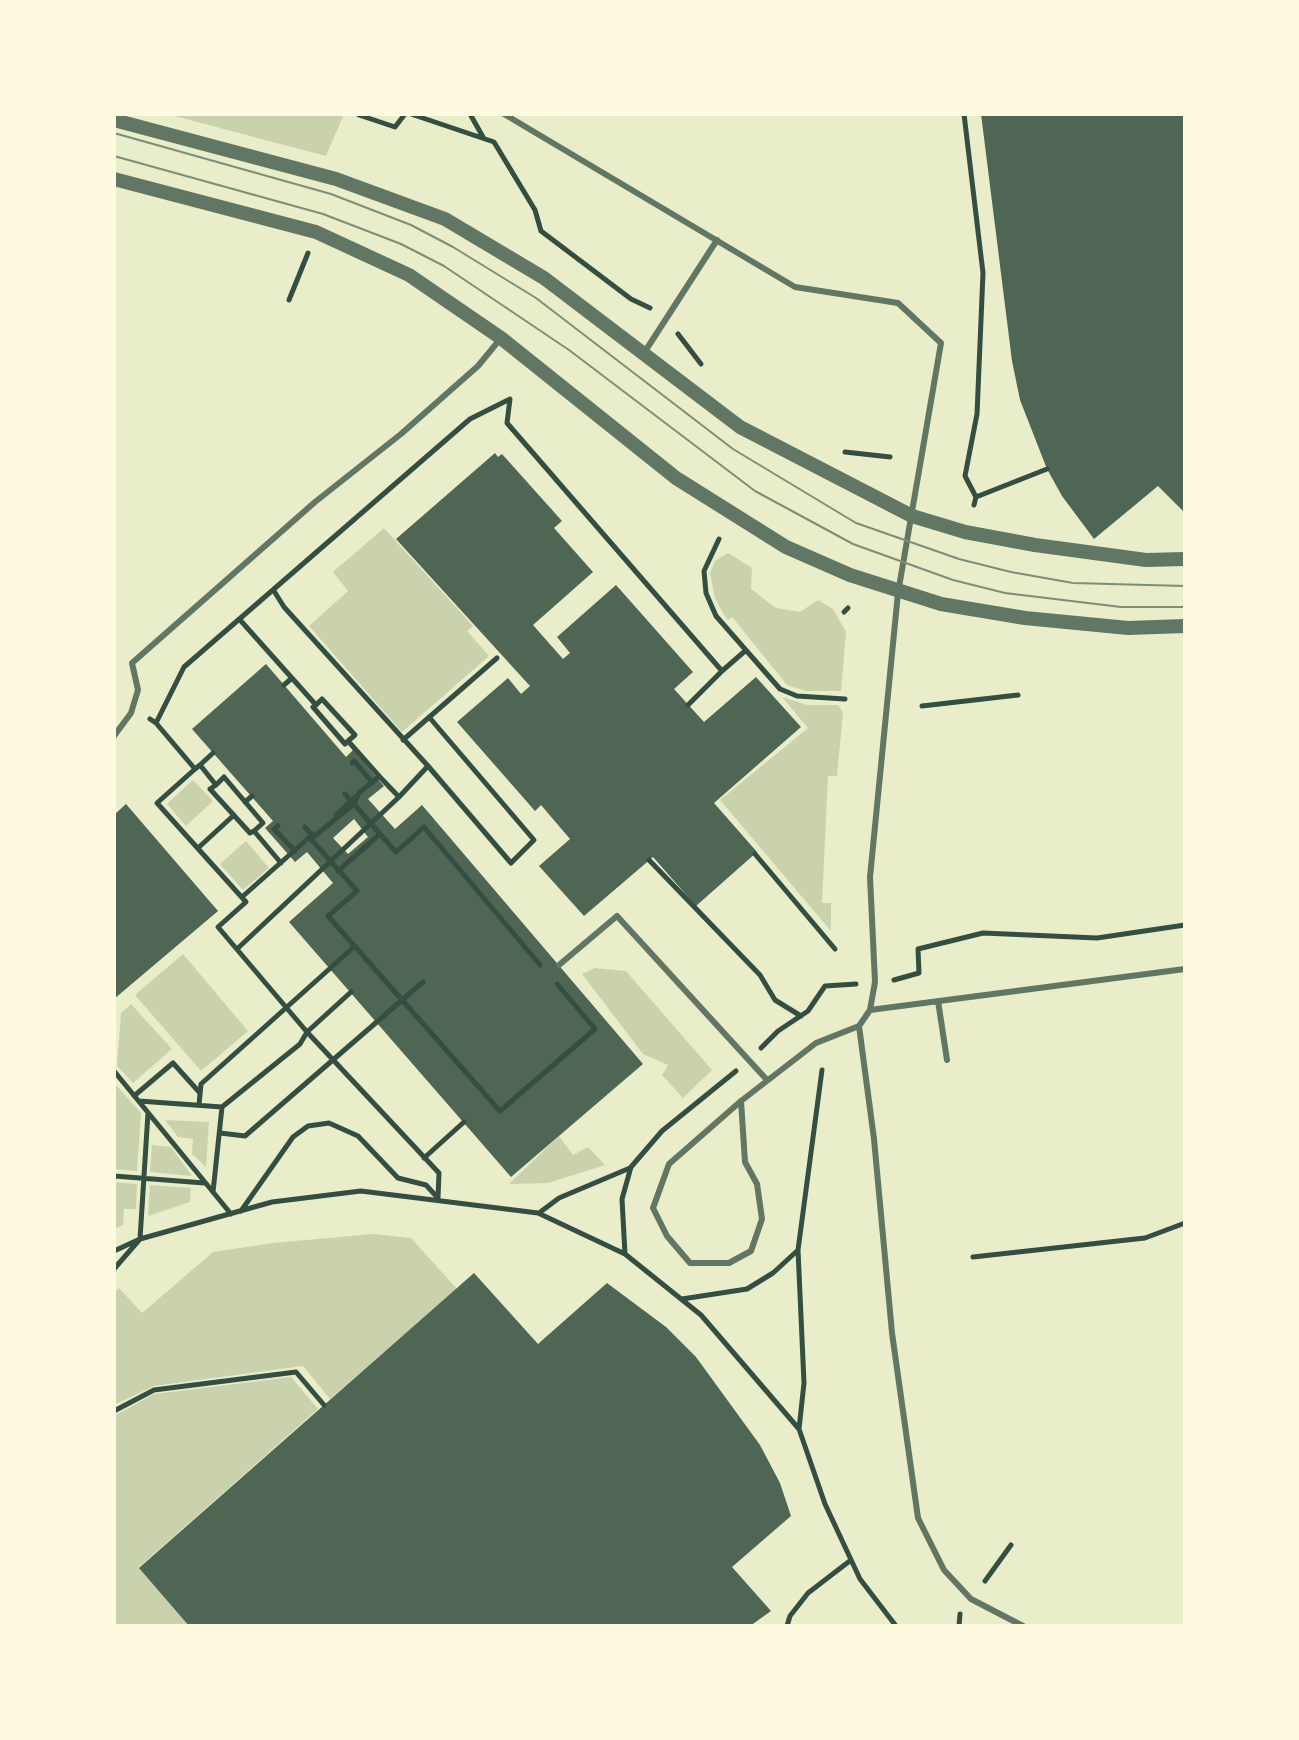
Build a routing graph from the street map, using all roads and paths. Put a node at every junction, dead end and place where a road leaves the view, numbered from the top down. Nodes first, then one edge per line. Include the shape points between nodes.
1 (405, 114) edge
2 (411, 114) edge
3 (470, 114) edge
4 (504, 114) edge
5 (964, 114) edge
6 (359, 115) edge
7 (114, 120) edge
8 (483, 137) junction
9 (114, 179) edge
10 (717, 240) junction
11 (310, 248) dead end
12 (289, 300) dead end
13 (648, 306) dead end
14 (501, 338) junction
15 (682, 338) dead end
16 (644, 353) junction
17 (711, 375) dead end
18 (843, 452) dead end
19 (890, 457) dead end
20 (1047, 469) dead end
21 (957, 474) dead end
22 (965, 476) junction
23 (976, 497) junction
24 (974, 505) dead end
25 (912, 516) junction
26 (719, 539) dead end
27 (1185, 559) edge
28 (274, 591) junction
29 (898, 593) junction
30 (241, 621) junction
31 (1185, 626) edge
32 (745, 651) junction
33 (497, 658) dead end
34 (722, 671) junction
35 (292, 678) junction
36 (284, 685) dead end
37 (1018, 695) dead end
38 (845, 699) dead end
39 (316, 705) junction
40 (688, 705) dead end
41 (922, 706) dead end
42 (429, 717) junction
43 (329, 726) junction
44 (324, 732) dead end
45 (114, 736) edge
46 (403, 740) junction
47 (348, 741) junction
48 (213, 753) dead end
49 (352, 763) dead end
50 (428, 766) junction
51 (198, 767) junction
52 (379, 776) junction
53 (216, 785) junction
54 (345, 794) dead end
55 (252, 796) dead end
56 (399, 797) junction
57 (245, 802) junction
58 (352, 802) junction
59 (234, 815) junction
60 (278, 826) dead end
61 (305, 827) dead end
62 (254, 831) junction
63 (382, 836) junction
64 (312, 837) junction
65 (198, 848) junction
66 (755, 854) dead end
67 (649, 860) dead end
68 (281, 863) junction
69 (340, 873) junction
70 (242, 897) junction
71 (1185, 925) edge
72 (355, 946) junction
73 (237, 949) junction
74 (835, 949) dead end
75 (559, 965) dead end
76 (1185, 969) edge
77 (545, 970) dead end
78 (919, 973) dead end
79 (423, 982) dead end
80 (555, 982) dead end
81 (838, 985) dead end
82 (351, 992) dead end
83 (402, 1000) junction
84 (938, 1001) junction
85 (870, 1010) junction
86 (808, 1011) junction
87 (801, 1016) junction
88 (811, 1020) dead end
89 (859, 1026) junction
90 (778, 1031) dead end
91 (307, 1032) junction
92 (947, 1060) dead end
93 (822, 1070) dead end
94 (114, 1071) edge
95 (730, 1076) dead end
96 (767, 1080) junction
97 (200, 1094) junction
98 (136, 1098) junction
99 (741, 1101) junction
100 (199, 1105) junction
101 (222, 1107) junction
102 (148, 1113) junction
103 (464, 1122) dead end
104 (220, 1133) junction
105 (424, 1158) junction
106 (631, 1167) junction
107 (114, 1176) edge
108 (144, 1178) junction
109 (205, 1183) junction
110 (213, 1192) junction
111 (438, 1198) junction
112 (241, 1211) junction
113 (538, 1213) junction
114 (231, 1214) junction
115 (1185, 1223) edge
116 (140, 1239) junction
117 (798, 1250) junction
118 (114, 1251) edge
119 (625, 1254) junction
120 (973, 1257) dead end
121 (114, 1269) edge
122 (681, 1299) junction
123 (324, 1405) dead end
124 (114, 1411) edge
125 (799, 1429) junction
126 (1011, 1545) dead end
127 (851, 1560) junction
128 (985, 1581) dead end
129 (961, 1613) dead end
130 (787, 1626) edge
131 (896, 1626) edge
132 (959, 1626) edge
133 (1023, 1626) edge

1 - 6 path via 395,127
2 - 8 path
3 - 8 path
4 - 10 lane
5 - 22 path via 983,273 977,414
7 - 16 street via 336,179 445,219 544,278
8 - 13 path via 503,151 541,231 631,299
9 - 14 street via 316,232 409,275
10 - 16 lane
10 - 25 lane via 795,287 898,303 941,343
11 - 12 path
14 - 29 street via 676,478 786,547
14 - 45 lane via 412,425 315,502 132,663 138,690 131,713
15 - 17 path
16 - 25 street via 740,427
18 - 19 path
20 - 23 path
21 - 22 path
22 - 23 path
23 - 24 path
25 - 27 street via 1035,545 1146,560
25 - 29 lane
26 - 32 path via 706,562 706,593 716,616
28 - 30 path
28 - 34 path via 470,419 510,399 507,423
28 - 46 path
29 - 31 street via 1025,618 1128,628
29 - 85 lane via 870,877 875,982
30 - 35 path
30 - 51 path via 184,667 153,721
32 - 34 path
32 - 38 path via 788,693
33 - 42 path
34 - 40 path
35 - 36 path
35 - 39 path
37 - 41 path
39 - 43 path
39 - 47 path via 322,699 355,735
42 - 46 path
42 - 50 path via 534,840 511,863
43 - 44 path
43 - 47 path via 345,744
46 - 50 path
47 - 52 path
48 - 51 path
49 - 58 path via 372,782
50 - 56 path
51 - 53 path
51 - 65 path via 157,803
52 - 56 path
52 - 58 path
53 - 57 path via 224,777
53 - 59 path via 210,789
54 - 58 path
55 - 57 path
56 - 73 path
57 - 62 path via 263,823
58 - 63 path
58 - 64 path
59 - 62 path via 250,833
59 - 65 path
60 - 64 path via 274,829 295,852
61 - 64 path
62 - 68 path
63 - 69 path
63 - 77 path via 396,852 424,827
64 - 68 path
64 - 69 path
65 - 70 path
66 - 74 path
67 - 87 path via 760,975 775,1000
68 - 70 path
69 - 72 path via 357,891 328,916
70 - 73 path via 246,902 218,927
71 - 78 path via 1097,938 983,933 918,949
72 - 83 path
72 - 97 path via 201,1084
73 - 91 path
75 - 96 lane via 617,916
76 - 84 lane
79 - 83 path
80 - 83 path via 595,1029 500,1111
81 - 86 path via 825,986
82 - 91 path
83 - 104 path via 245,1136
84 - 85 lane
84 - 92 lane
85 - 89 lane
86 - 87 path
86 - 88 path
87 - 90 path
89 - 96 lane via 816,1043
89 - 133 lane via 918,1518 944,1570 971,1599
91 - 101 path via 300,1044
91 - 105 path
93 - 117 path
94 - 98 path
95 - 106 path via 662,1131
96 - 99 lane
97 - 98 path via 173,1063
97 - 100 path
98 - 100 path
98 - 102 path
99 - 99 lane via 669,1164 653,1208 667,1236 690,1263 729,1263 751,1251 762,1219 757,1184 745,1162
100 - 101 path
101 - 104 path
102 - 108 path
102 - 109 path
103 - 105 path
104 - 110 path
105 - 111 path via 439,1173
106 - 113 path via 559,1198
106 - 119 path via 622,1199
107 - 108 path
108 - 109 path
108 - 116 path
109 - 110 path
110 - 114 path
111 - 112 path via 361,1191
111 - 112 path via 426,1185 398,1178 358,1136 329,1123 308,1126 293,1137
111 - 113 path
112 - 114 path
113 - 119 path
114 - 116 path
115 - 120 path via 1145,1238
116 - 118 path
116 - 121 path
117 - 122 path via 747,1289
117 - 125 path via 804,1383
119 - 122 path
122 - 125 path via 701,1315
123 - 124 path via 296,1372 154,1390
125 - 127 path
126 - 128 path
127 - 130 path via 808,1593
127 - 131 path
129 - 132 path

